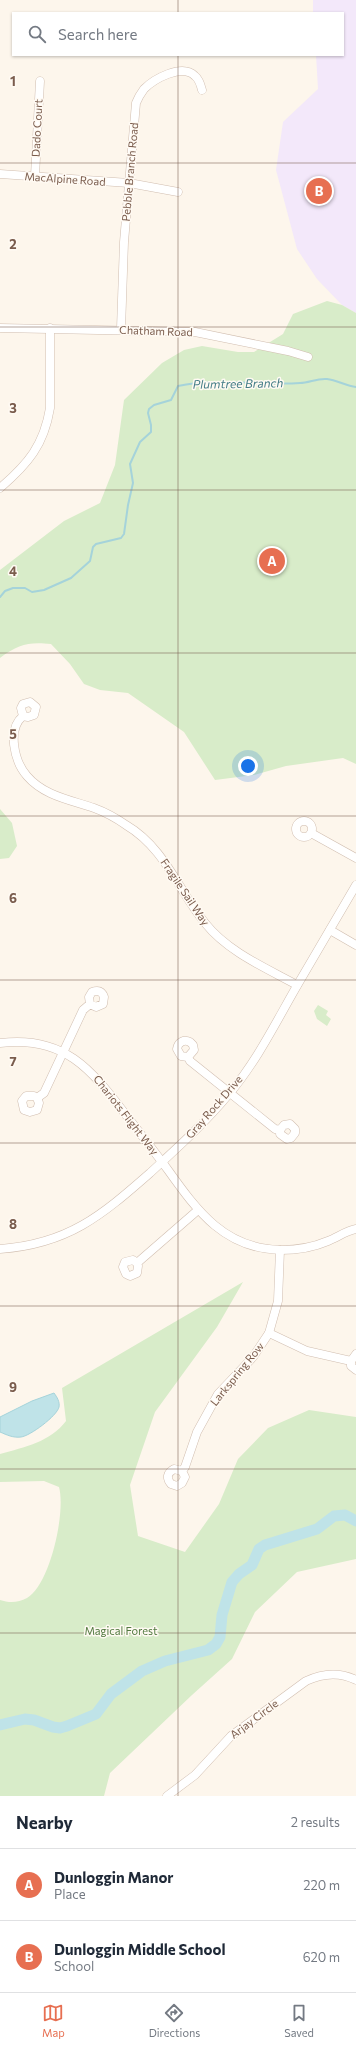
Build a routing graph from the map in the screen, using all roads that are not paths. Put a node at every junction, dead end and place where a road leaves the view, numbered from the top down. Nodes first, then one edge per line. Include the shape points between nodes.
1 (40, 80) dead end
2 (202, 90) dead end
3 (0, 174) edge
4 (35, 176) junction
5 (129, 183) junction
6 (178, 192) dead end
7 (0, 328) edge
8 (50, 328) junction
9 (121, 329) junction
10 (308, 357) dead end
11 (0, 488) edge
12 (24, 716) dead end
13 (311, 833) dead end
14 (356, 858) edge
15 (356, 885) edge
16 (330, 930) junction
17 (356, 945) edge
18 (297, 986) junction
19 (90, 1004) dead end
20 (0, 1043) edge
21 (62, 1053) junction
22 (188, 1057) dead end
23 (229, 1094) junction
24 (38, 1098) dead end
25 (280, 1130) dead end
26 (162, 1162) junction
27 (198, 1210) junction
28 (356, 1229) edge
29 (0, 1249) edge
30 (280, 1250) junction
31 (137, 1262) dead end
32 (269, 1333) junction
33 (353, 1358) edge
34 (356, 1370) edge
35 (182, 1471) dead end
36 (356, 1680) edge
37 (167, 1796) edge

1 - 4 street, Dado Court
2 - 5 street, Pebble Branch Road via 196,76 183,71 161,77 144,89 136,103
3 - 4 street, MacAlpine Road
4 - 5 street, MacAlpine Road
5 - 6 street, MacAlpine Road
5 - 9 street, Pebble Branch Road
7 - 8 street, Chatham Road
8 - 9 street, Chatham Road
8 - 11 street via 48,420 33,455 17,474
9 - 10 street, Chatham Road via 195,332
12 - 18 street, Fragile Sail Way via 16,724 14,746 20,765 34,784 44,791 96,809 128,826 165,861 194,909 218,936 244,955
13 - 14 street
15 - 16 street, Gray Rock Drive
16 - 17 street
16 - 18 street, Gray Rock Drive
18 - 23 street, Gray Rock Drive via 261,1049
19 - 21 street via 83,1010
20 - 21 street, Chariots Flight Way via 36,1043
21 - 24 street via 44,1093
21 - 26 street, Chariots Flight Way via 93,1074
22 - 23 street
23 - 25 street via 270,1126
23 - 26 street, Gray Rock Drive
26 - 27 street, Chariots Flight Way
26 - 29 street, Gray Rock Drive via 112,1206 75,1230 34,1244
27 - 30 street, Chariots Flight Way via 215,1227 236,1240 261,1248
27 - 31 street
28 - 30 street, Chariots Flight Way via 320,1245
30 - 32 street, Larkspring Row via 278,1301
32 - 33 street via 307,1351
32 - 35 street, Larkspring Row via 253,1357 218,1394 203,1419
33 - 34 street via 351,1366
36 - 37 street, Arjay Circle via 348,1676 330,1674 306,1680 231,1736 195,1775

